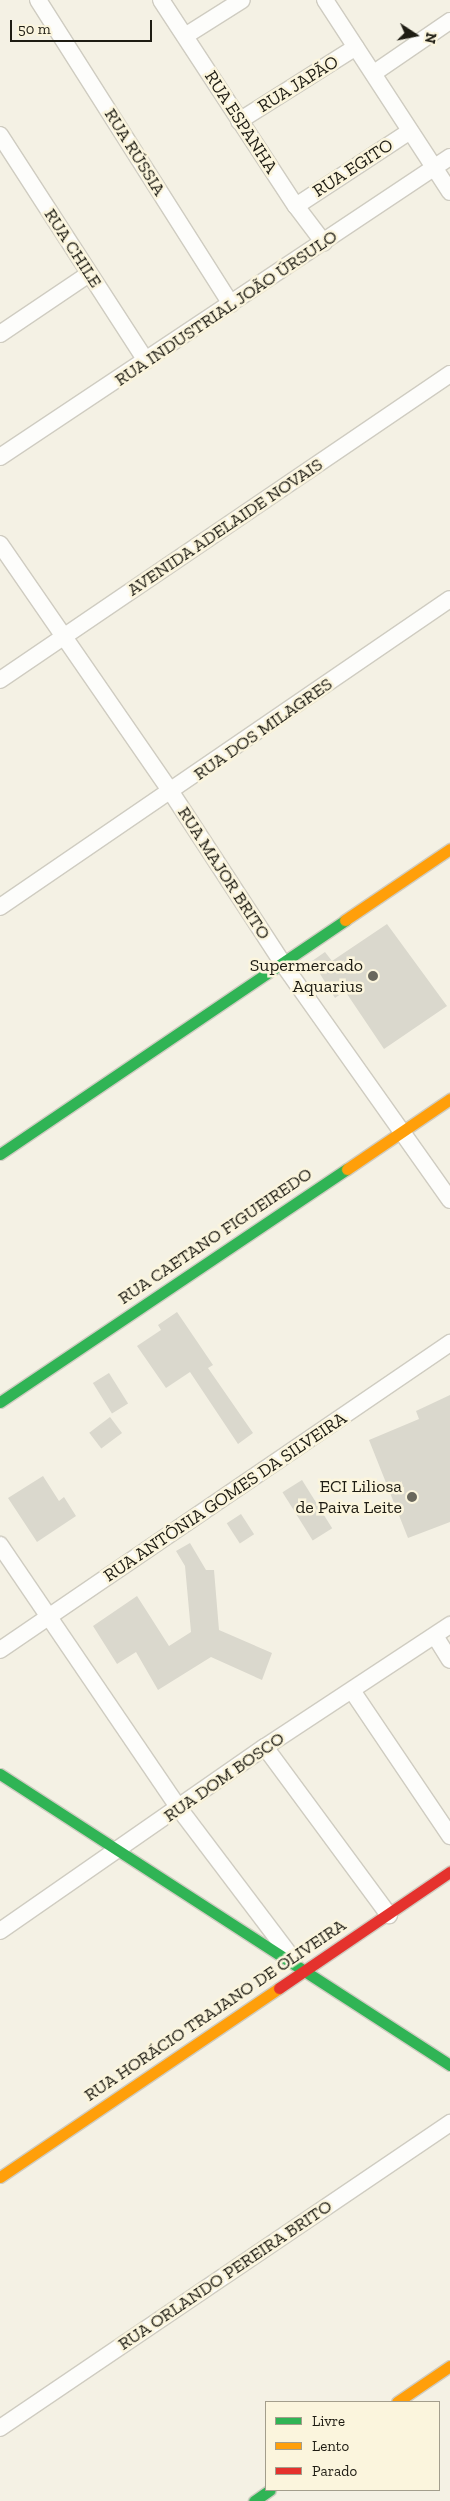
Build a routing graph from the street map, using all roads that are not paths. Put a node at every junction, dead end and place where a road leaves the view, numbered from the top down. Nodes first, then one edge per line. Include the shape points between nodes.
1 (38, 0) edge
2 (161, 0) edge
3 (242, 0) edge
4 (324, 0) edge
5 (450, 21) edge
6 (185, 36) junction
7 (356, 47) junction
8 (374, 73) junction
9 (239, 121) junction
10 (410, 131) junction
11 (0, 135) edge
12 (450, 157) edge
13 (435, 167) junction
14 (450, 192) edge
15 (296, 206) junction
16 (324, 242) junction
17 (89, 274) junction
18 (232, 304) junction
19 (1, 331) edge
20 (146, 360) junction
21 (450, 374) edge
22 (0, 457) edge
23 (0, 544) edge
24 (450, 599) edge
25 (64, 637) junction
26 (0, 680) edge
27 (171, 792) junction
28 (450, 850) edge
29 (0, 907) edge
30 (283, 964) junction
31 (450, 1099) edge
32 (404, 1130) junction
33 (0, 1154) edge
34 (450, 1200) edge
35 (450, 1343) edge
36 (0, 1402) edge
37 (0, 1544) edge
38 (51, 1616) junction
39 (450, 1625) edge
40 (435, 1636) junction
41 (0, 1650) edge
42 (450, 1660) edge
43 (353, 1692) junction
44 (265, 1747) junction
45 (0, 1774) edge
46 (178, 1808) junction
47 (450, 1836) edge
48 (118, 1851) junction
49 (450, 1872) edge
50 (389, 1915) junction
51 (0, 1931) edge
52 (303, 1972) junction
53 (450, 2065) edge
54 (450, 2122) edge
55 (0, 2177) edge
56 (450, 2366) edge
57 (398, 2401) edge
58 (0, 2428) edge
59 (269, 2491) edge
60 (254, 2501) edge

1 - 18 street, RUA RÚSSIA
2 - 6 street, RUA ESPANHA
3 - 6 street
4 - 7 street
5 - 8 street
6 - 9 street, RUA ESPANHA
7 - 8 street
7 - 9 street, RUA JAPÃO
8 - 10 street
9 - 15 street, RUA ESPANHA
10 - 13 street
10 - 15 street, RUA EGITO
11 - 17 street, RUA CHILE
12 - 13 street, RUA INDUSTRIAL JOÃO ÚRSULO
13 - 14 street
13 - 16 street, RUA INDUSTRIAL JOÃO ÚRSULO
15 - 16 street, RUA ESPANHA
16 - 18 street, RUA INDUSTRIAL JOÃO ÚRSULO
17 - 19 street
17 - 20 street, RUA CHILE
18 - 20 street, RUA INDUSTRIAL JOÃO ÚRSULO
20 - 22 street, RUA INDUSTRIAL JOÃO ÚRSULO
21 - 25 street, AVENIDA ADELAIDE NOVAIS
23 - 25 street, RUA MAJOR BRITO
24 - 27 street, RUA DOS MILAGRES
25 - 26 street, AVENIDA ADELAIDE NOVAIS
25 - 27 street, RUA MAJOR BRITO
27 - 29 street, RUA DOS MILAGRES
27 - 30 street, RUA MAJOR BRITO
28 - 30 street
30 - 32 street, RUA MAJOR BRITO
30 - 33 street
31 - 32 street, RUA CAETANO FIGUEIREDO
32 - 34 street, RUA MAJOR BRITO
32 - 36 street, RUA CAETANO FIGUEIREDO
35 - 38 street, RUA ANTÔNIA GOMES DA SILVEIRA
37 - 38 street
38 - 41 street, RUA ANTÔNIA GOMES DA SILVEIRA
38 - 46 street
39 - 40 street, RUA DOM BOSCO
40 - 42 street
40 - 43 street, RUA DOM BOSCO
43 - 44 street, RUA DOM BOSCO
43 - 47 street
44 - 46 street, RUA DOM BOSCO
44 - 50 street
45 - 48 street
46 - 48 street, RUA DOM BOSCO
46 - 52 street
48 - 51 street, RUA DOM BOSCO
48 - 52 street
49 - 50 street, RUA HORÁCIO TRAJANO DE OLIVEIRA
50 - 52 street, RUA HORÁCIO TRAJANO DE OLIVEIRA
52 - 53 street
52 - 55 street, RUA HORÁCIO TRAJANO DE OLIVEIRA
54 - 58 street, RUA ORLANDO PEREIRA BRITO
56 - 57 street
59 - 60 street

